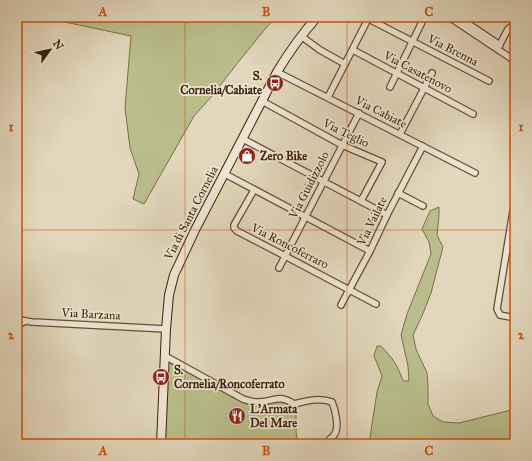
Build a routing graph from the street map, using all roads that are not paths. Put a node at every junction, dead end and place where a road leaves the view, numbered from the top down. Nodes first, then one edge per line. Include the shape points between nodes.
1 (317, 17) edge
2 (449, 17) edge
3 (458, 17) edge
4 (366, 18) edge
5 (423, 20) dead end
6 (515, 27) edge
7 (301, 36) junction
8 (412, 42) junction
9 (498, 48) junction
10 (353, 50) junction
11 (515, 61) edge
12 (345, 64) junction
13 (277, 72) junction
14 (396, 73) junction
15 (432, 73) dead end
16 (489, 81) dead end
17 (390, 86) dead end
18 (425, 88) junction
19 (328, 97) junction
20 (262, 101) junction
21 (359, 113) junction
22 (473, 114) dead end
23 (400, 134) junction
24 (243, 139) junction
25 (342, 145) junction
26 (423, 146) junction
27 (475, 173) dead end
28 (225, 174) junction
29 (324, 181) junction
30 (254, 190) junction
31 (398, 192) junction
32 (515, 200) edge
33 (361, 201) junction
34 (423, 206) dead end
35 (387, 214) junction
36 (305, 217) junction
37 (370, 250) junction
38 (285, 256) junction
39 (279, 268) dead end
40 (350, 289) junction
41 (376, 304) dead end
42 (342, 306) dead end
43 (515, 318) edge
44 (17, 319) edge
45 (25, 321) junction
46 (17, 326) edge
47 (166, 329) junction
48 (164, 356) junction
49 (329, 440) dead end
50 (162, 444) edge

1 - 7 street, Via di Santa Cornelia
2 - 9 street
3 - 9 street
4 - 8 street, Via Brenna
4 - 10 street
5 - 8 street
6 - 9 street via 508,30
7 - 12 street
7 - 13 street, Via di Santa Cornelia
8 - 14 street
8 - 16 street, Via Brenna
9 - 11 street
10 - 12 street
10 - 14 street, Via Casatenovo
12 - 19 street
13 - 19 street, Via Cabiate
13 - 20 street, Via di Santa Cornelia
14 - 17 street
14 - 18 street, Via Casatenovo
15 - 18 street
18 - 22 street, Via Casatenovo
18 - 23 street
19 - 21 street, Via Cabiate
20 - 24 street, Via di Santa Cornelia
20 - 25 street, Via Teglio
21 - 23 street, Via Cabiate
21 - 25 street, Via Guidizzolo
23 - 26 street, Via Cabiate
24 - 28 street, Via di Santa Cornelia
24 - 29 street
25 - 29 street, Via Guidizzolo
25 - 33 street, Via Teglio via 382,162
26 - 27 street, Via Cabiate
26 - 31 street, Via Vailate
28 - 30 street
28 - 47 street, Via di Santa Cornelia via 176,269 169,295
29 - 33 street
29 - 36 street, Via Guidizzolo
30 - 36 street
30 - 38 street, Via Roncoferraro via 234,225 235,229
31 - 34 street
31 - 35 street, Via Vailate
32 - 43 street via 497,309 500,315
33 - 35 street
35 - 37 street, Via Vailate
36 - 37 street
36 - 38 street, Via Guidizzolo
37 - 40 street, Via Vailate
38 - 39 street, Via Guidizzolo
38 - 40 street, Via Roncoferraro
40 - 41 street, Via Roncoferraro
40 - 42 street, Via Vailate
44 - 45 street, Via Barzana
45 - 46 street
45 - 47 street, Via Barzana
47 - 48 street, Via di Santa Cornelia
48 - 49 street via 243,399 256,402 284,399 294,404 326,399 332,402 337,422 336,432
48 - 50 street, Via di Santa Cornelia

